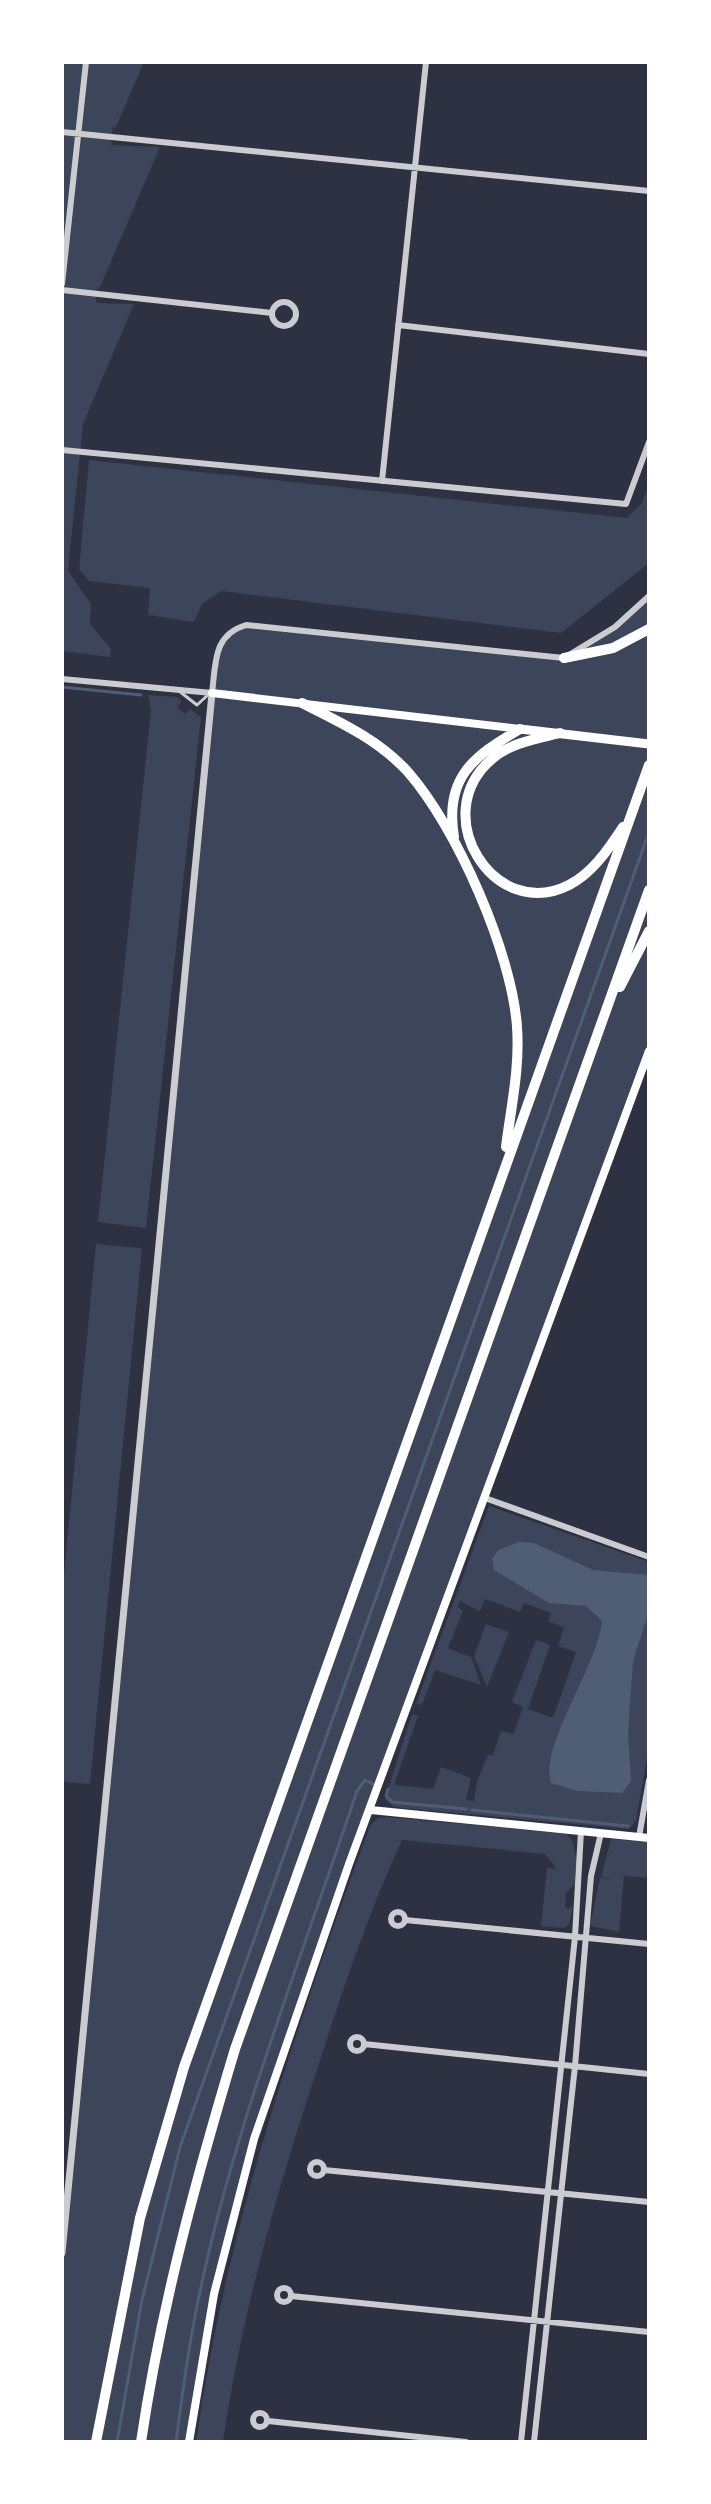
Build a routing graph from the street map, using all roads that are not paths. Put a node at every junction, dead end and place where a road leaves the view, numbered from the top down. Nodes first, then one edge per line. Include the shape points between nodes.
1 (86, 62) edge
2 (426, 62) edge
3 (62, 132) edge
4 (79, 133) junction
5 (415, 167) junction
6 (649, 191) edge
7 (62, 284) edge
8 (62, 290) edge
9 (272, 313) dead end
10 (398, 325) junction
11 (649, 354) edge
12 (649, 442) edge
13 (62, 450) edge
14 (382, 481) junction
15 (649, 596) edge
16 (649, 629) edge
17 (564, 658) junction
18 (62, 679) edge
19 (178, 690) junction
20 (212, 693) junction
21 (302, 703) junction
22 (520, 729) junction
23 (560, 733) junction
24 (649, 744) edge
25 (649, 765) edge
26 (632, 811) junction
27 (457, 850) junction
28 (649, 890) edge
29 (649, 931) edge
30 (599, 1028) junction
31 (649, 1051) edge
32 (503, 1169) junction
33 (485, 1498) junction
34 (649, 1557) edge
35 (649, 1780) edge
36 (371, 1810) junction
37 (581, 1831) junction
38 (601, 1833) junction
39 (644, 1837) edge
40 (405, 1920) dead end
41 (575, 1937) junction
42 (586, 1938) junction
43 (649, 1944) edge
44 (364, 2044) dead end
45 (562, 2065) junction
46 (575, 2066) junction
47 (649, 2074) edge
48 (324, 2170) dead end
49 (548, 2192) junction
50 (561, 2193) junction
51 (649, 2202) edge
52 (62, 2253) edge
53 (291, 2296) dead end
54 (534, 2321) junction
55 (547, 2322) junction
56 (649, 2332) edge
57 (268, 2421) dead end
58 (96, 2442) edge
59 (141, 2442) edge
60 (189, 2442) edge
61 (466, 2442) edge
62 (521, 2442) edge
63 (534, 2442) edge

1 - 4 street
2 - 5 street
3 - 4 street
4 - 5 street
4 - 7 street
5 - 6 street
5 - 10 street
8 - 9 street
10 - 11 street
10 - 14 street
12 - 14 street via 626,504
13 - 14 street
15 - 17 street via 615,627
16 - 17 highway via 613,648
17 - 20 street via 246,625 220,642
18 - 19 street
19 - 20 street
19 - 20 lane via 197,705
20 - 21 main road
20 - 52 street
21 - 22 main road
21 - 27 highway via 377,744 407,771
22 - 23 main road
22 - 27 highway via 477,756 457,784 452,815
23 - 24 main road
23 - 26 highway via 508,748 471,785 467,833 479,861 513,888 555,890 571,884 610,846
25 - 26 highway
26 - 32 highway
27 - 32 highway via 503,958 517,1025 517,1077
28 - 30 highway
29 - 30 highway
30 - 59 highway via 235,2049 190,2199 156,2342
31 - 33 main road
32 - 58 highway via 184,2067 140,2218
33 - 34 street
33 - 36 main road
35 - 39 street
36 - 37 main road
36 - 60 main road via 254,2139 214,2294
37 - 38 main road
37 - 41 street
38 - 39 main road
38 - 42 street
40 - 41 street
41 - 42 street
41 - 45 street
42 - 43 street
42 - 46 street
44 - 45 street
45 - 46 street
45 - 49 street
46 - 47 street
46 - 50 street
48 - 49 street
49 - 50 street
49 - 54 street
50 - 51 street
50 - 55 street
53 - 54 street
54 - 55 street
54 - 62 street
55 - 56 street
55 - 63 street
57 - 61 street

